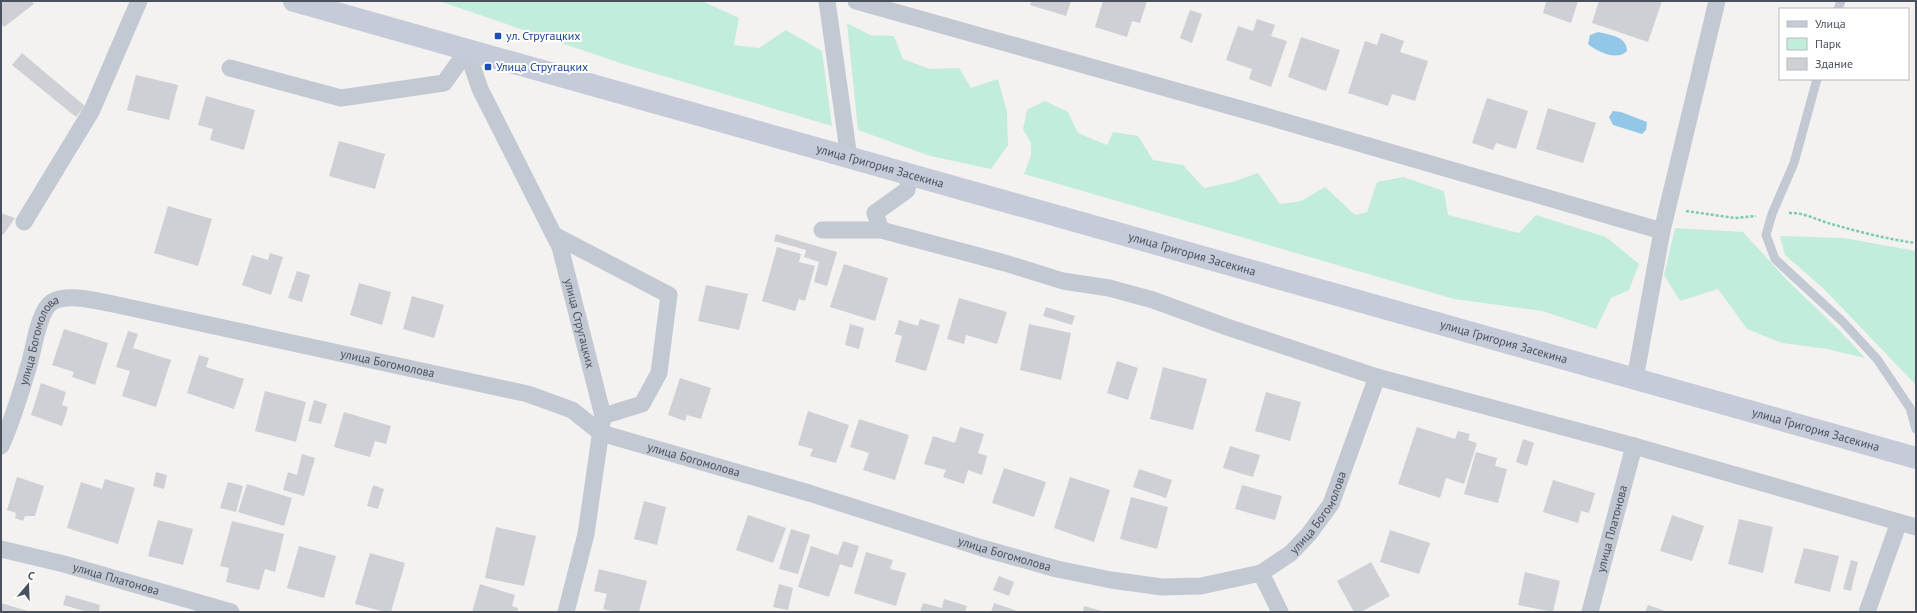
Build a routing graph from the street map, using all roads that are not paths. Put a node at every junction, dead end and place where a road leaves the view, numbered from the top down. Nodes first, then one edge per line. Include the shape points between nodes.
1 (139, 1) edge
2 (294, 1) edge
3 (827, 1) edge
4 (856, 1) edge
5 (1717, 1) edge
6 (467, 51) junction
7 (230, 68) dead end
8 (1817, 80) edge
9 (849, 158) junction
10 (910, 174) junction
11 (24, 222) dead end
12 (822, 230) dead end
13 (881, 230) junction
14 (1662, 231) junction
15 (554, 235) junction
16 (1377, 377) junction
17 (1635, 379) junction
18 (603, 416) junction
19 (1916, 429) edge
20 (601, 433) junction
21 (2, 443) edge
22 (1634, 446) junction
23 (1916, 458) edge
24 (1899, 522) junction
25 (1916, 527) edge
26 (1, 545) edge
27 (1, 549) edge
28 (32, 556) junction
29 (1261, 573) junction
30 (231, 612) edge
31 (566, 612) edge
32 (1280, 612) edge
33 (1590, 612) edge
34 (1867, 612) edge

1 - 11 street via 92,110
2 - 6 main road, улица Григория Засекина
3 - 9 street
4 - 14 street
5 - 14 street
6 - 7 street via 444,83 341,98
6 - 9 main road, улица Григория Засекина
6 - 15 street, улица Стругацких via 480,89
8 - 19 lane via 1794,164 1772,214 1766,235 1775,258 1843,322 1877,359 1910,408
9 - 10 main road, улица Григория Засекина
10 - 13 street via 907,190 875,213
10 - 17 main road, улица Григория Засекина
12 - 13 street
13 - 16 street via 1062,281 1109,288 1153,300
14 - 17 street
15 - 18 street, улица Стругацких via 560,247
15 - 18 street via 669,295 659,373 642,404
16 - 22 street
16 - 29 street, улица Богомолова via 1331,504 1291,553
17 - 23 main road, улица Григория Засекина
18 - 20 street, улица Стругацких
20 - 21 street, улица Богомолова via 572,410 528,394 113,304 71,298 53,302 45,311
20 - 29 street, улица Богомолова via 1057,569 1162,587 1201,586
20 - 31 street, улица Стругацких via 586,534
22 - 24 street
22 - 33 street, улица Платонова
24 - 25 street
24 - 34 street
26 - 28 street
27 - 28 street, улица Платонова
28 - 30 street, улица Платонова
29 - 32 street

